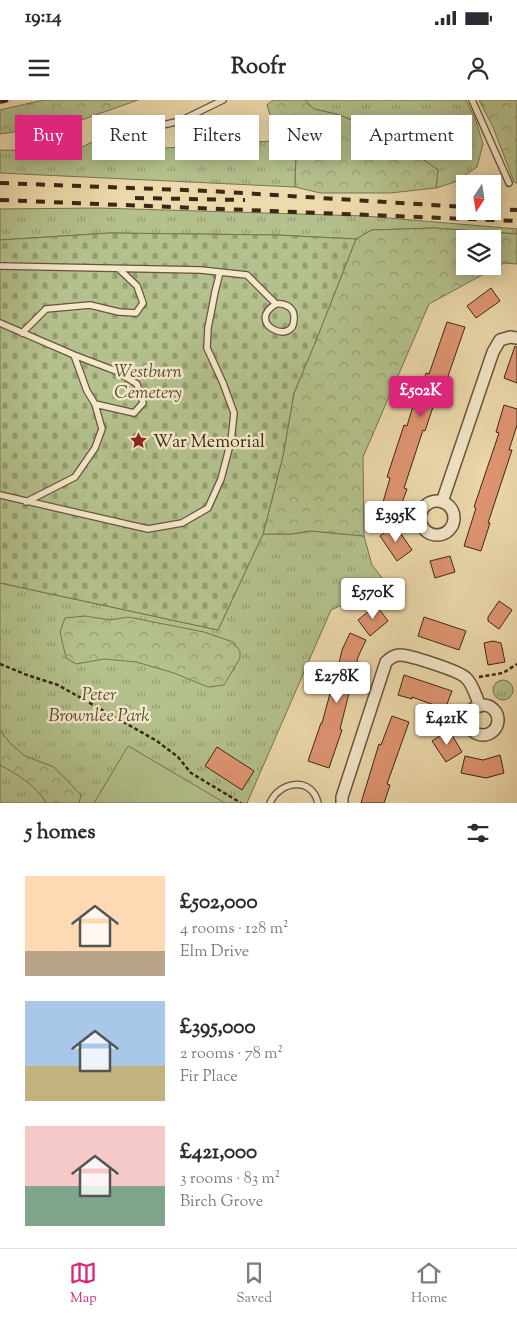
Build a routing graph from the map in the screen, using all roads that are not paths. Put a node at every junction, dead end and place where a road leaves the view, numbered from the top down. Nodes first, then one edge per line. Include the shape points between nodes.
1 (223, 100) edge
2 (472, 100) edge
3 (165, 124) edge
4 (509, 183) dead end
5 (0, 266) edge
6 (119, 268) junction
7 (220, 272) junction
8 (276, 304) junction
9 (0, 323) edge
10 (22, 332) junction
11 (517, 338) edge
12 (74, 355) junction
13 (95, 404) junction
14 (0, 495) edge
15 (26, 502) junction
16 (442, 502) dead end
17 (480, 706) dead end
18 (270, 803) edge
19 (318, 803) edge
20 (342, 803) edge

1 - 3 lane via 180,121
2 - 4 lane
5 - 6 lane
6 - 7 lane
6 - 10 lane via 137,286 143,303 136,313 90,305 46,309
7 - 8 lane via 247,275
7 - 15 lane via 207,348 234,413 221,479 208,508 182,523 148,529
8 - 8 lane via 290,307 294,313 292,327 284,332 270,329 266,321 270,307
9 - 10 lane
10 - 12 lane
11 - 16 street via 500,340 493,352
12 - 13 lane
12 - 13 lane via 116,371 137,384 143,403 134,413
13 - 15 lane via 102,429 95,448 80,470 75,477
14 - 15 lane
17 - 20 street via 466,677 458,672 408,656 398,654 391,657 386,662
18 - 19 lane via 273,795 291,784 311,790

